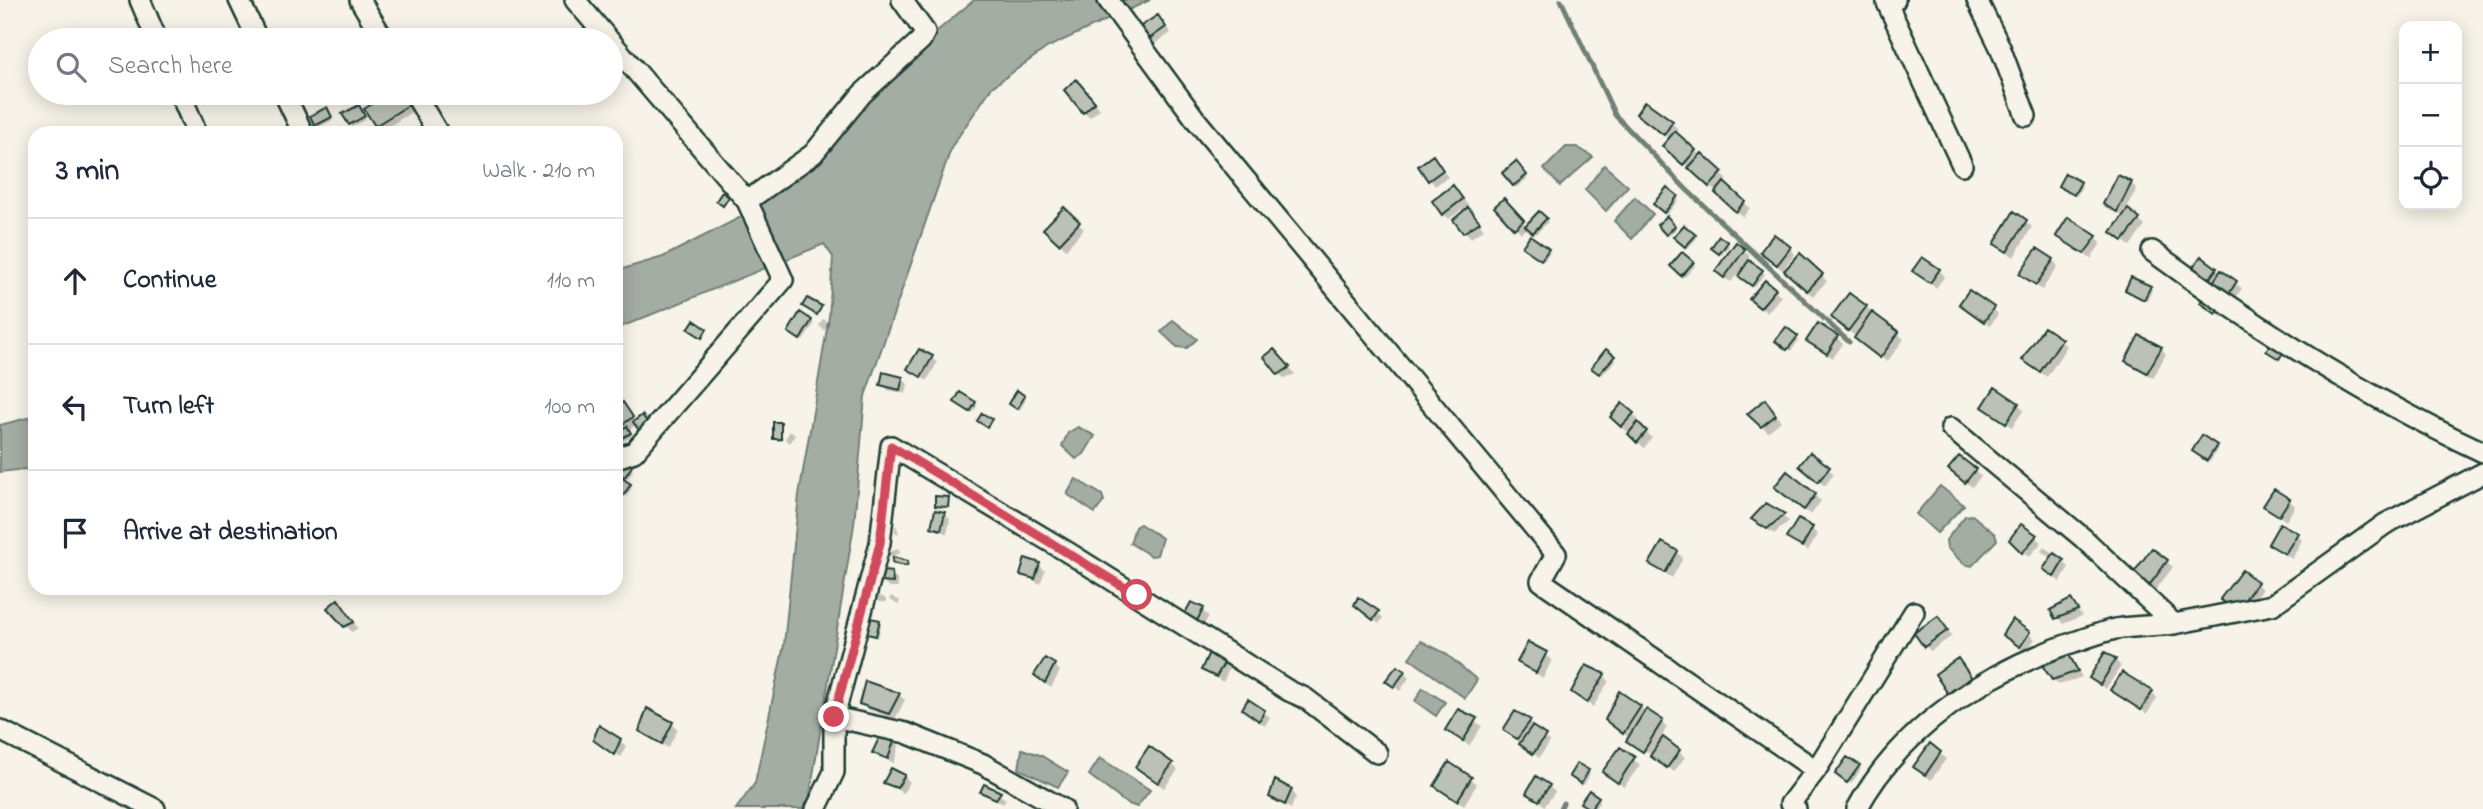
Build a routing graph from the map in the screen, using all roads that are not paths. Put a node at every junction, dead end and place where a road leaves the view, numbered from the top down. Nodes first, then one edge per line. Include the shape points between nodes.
1 (141, 0) edge
2 (239, 0) edge
3 (360, 0) edge
4 (575, 0) edge
5 (902, 0) edge
6 (1108, 0) edge
7 (1895, 0) edge
8 (1977, 0) edge
9 (153, 28) edge
10 (252, 28) edge
11 (377, 28) edge
12 (599, 28) edge
13 (623, 56) edge
14 (185, 105) edge
15 (290, 105) edge
16 (421, 105) edge
17 (2026, 116) dead end
18 (194, 126) edge
19 (300, 126) edge
20 (434, 126) edge
21 (1962, 165) dead end
22 (748, 204) junction
23 (2152, 251) dead end
24 (1951, 428) dead end
25 (2483, 452) edge
26 (623, 456) edge
27 (2483, 473) edge
28 (1914, 612) dead end
29 (2175, 624) junction
30 (834, 717) junction
31 (0, 730) edge
32 (1377, 753) dead end
33 (1816, 770) junction
34 (155, 809) edge
35 (816, 809) edge
36 (1063, 809) edge
37 (1796, 809) edge
38 (1857, 809) edge

1 - 9 street
2 - 10 street
3 - 11 street
4 - 12 street
5 - 22 street via 925,32 921,40 862,94 813,154
6 - 33 street via 1196,120 1556,554 1541,581
7 - 21 street via 1887,3
8 - 17 street
13 - 22 street
14 - 18 street
15 - 19 street
16 - 20 street
22 - 26 street via 783,281 634,452
23 - 25 street via 2285,342
24 - 29 street via 2083,538
27 - 29 street via 2385,524 2272,605
28 - 33 street
29 - 38 street via 2113,630 2029,657 1958,699 1900,749
30 - 32 street via 880,543 891,446 1306,698
30 - 35 street via 834,772
30 - 36 street via 906,733 983,764
31 - 34 street
33 - 37 street via 1790,804

